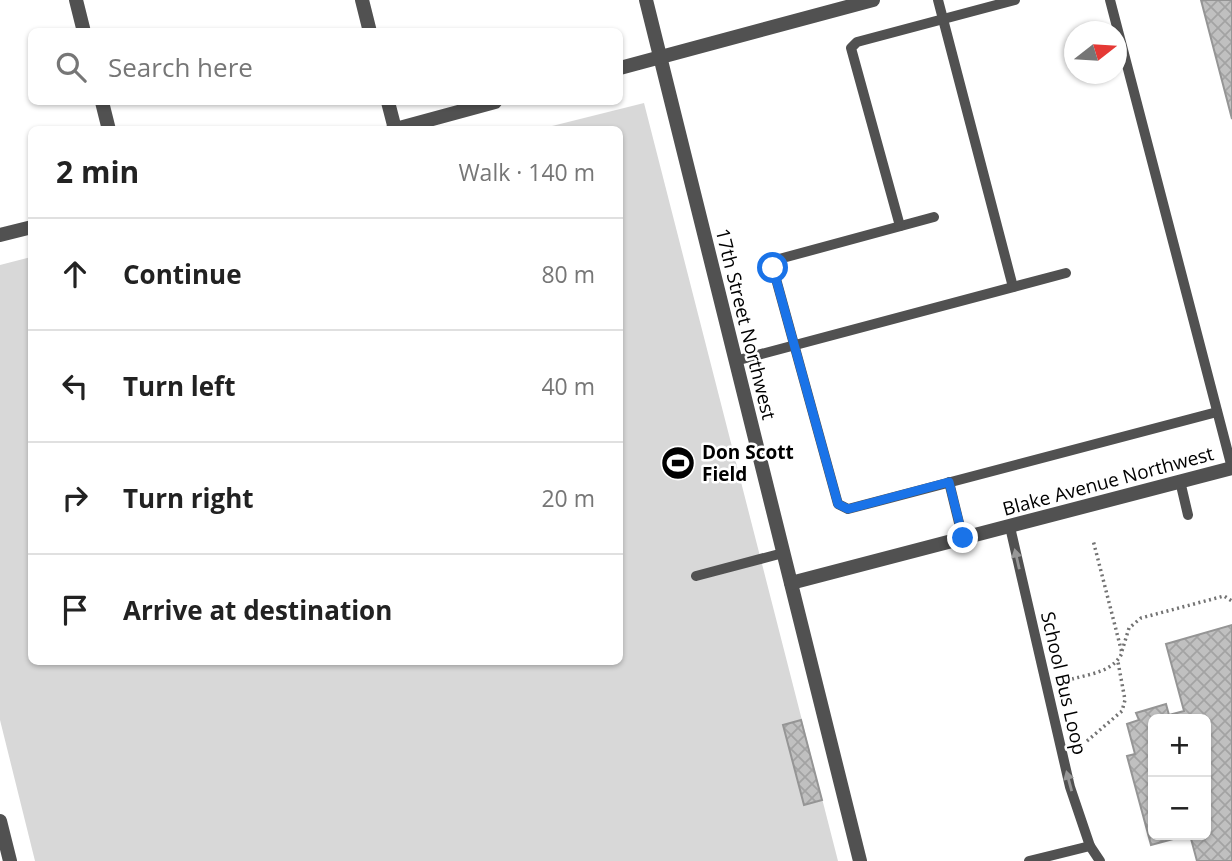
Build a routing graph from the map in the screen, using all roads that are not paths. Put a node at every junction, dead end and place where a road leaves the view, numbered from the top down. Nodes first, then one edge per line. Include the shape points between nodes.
1 (76, 0) edge
2 (362, 0) edge
3 (646, 0) edge
4 (873, 0) edge
5 (938, 0) edge
6 (1015, 0) edge
7 (1110, 0) edge
8 (943, 18) junction
9 (83, 28) edge
10 (369, 28) edge
11 (659, 57) junction
12 (623, 67) edge
13 (103, 105) edge
14 (389, 105) edge
15 (484, 105) edge
16 (108, 126) edge
17 (393, 126) edge
18 (405, 126) edge
19 (934, 217) dead end
20 (900, 226) junction
21 (28, 228) edge
22 (0, 235) edge
23 (1066, 273) dead end
24 (1013, 287) junction
25 (795, 345) junction
26 (735, 361) junction
27 (1217, 412) junction
28 (1232, 468) edge
29 (1180, 481) junction
30 (949, 482) junction
31 (1188, 515) dead end
32 (1010, 527) junction
33 (963, 538) junction
34 (783, 553) junction
35 (696, 576) dead end
36 (791, 583) junction
37 (0, 821) edge
38 (1090, 846) junction
39 (10, 861) edge
40 (860, 861) edge
41 (1029, 861) edge
42 (1100, 861) edge

1 - 9 street
2 - 10 street
3 - 11 street, 17th Street Northwest
4 - 11 street
5 - 8 lane
6 - 8 lane
7 - 27 lane
8 - 20 lane via 857,42 851,48
8 - 24 lane
11 - 12 street
11 - 26 street, 17th Street Northwest
13 - 16 street
14 - 17 street
15 - 18 street
19 - 20 lane
20 - 25 lane via 779,260 773,268
21 - 22 street
23 - 24 lane
24 - 25 lane
25 - 26 lane
25 - 30 lane via 838,504 848,509
26 - 34 street, 17th Street Northwest
27 - 28 lane
27 - 30 lane
28 - 29 street, Blake Avenue Northwest
29 - 31 lane
29 - 32 street, Blake Avenue Northwest
30 - 33 lane
32 - 33 street, Blake Avenue Northwest
38 -> 32 lane, School Bus Loop via 1065,766
33 - 36 street, Blake Avenue Northwest
34 - 35 lane
34 - 36 street, 17th Street Northwest
36 - 40 street, 17th Street Northwest
37 - 39 street
38 - 41 lane
38 - 42 lane, School Bus Loop

